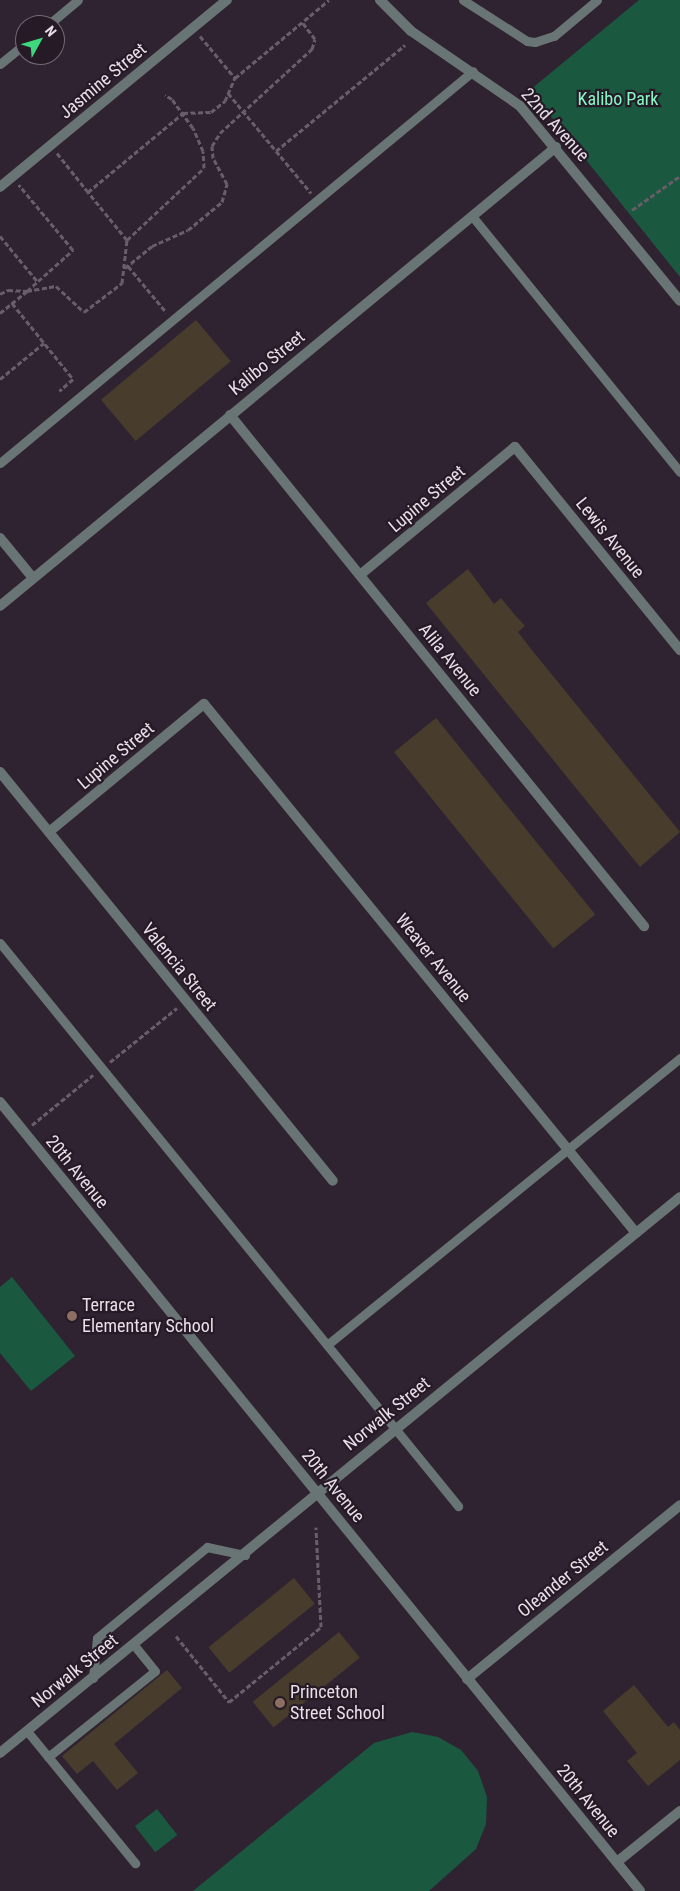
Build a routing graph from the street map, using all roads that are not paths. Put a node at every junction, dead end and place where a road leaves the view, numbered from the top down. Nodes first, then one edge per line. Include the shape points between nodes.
1 (78, 0) edge
2 (227, 0) edge
3 (380, 0) edge
4 (464, 0) edge
5 (597, 0) edge
6 (60, 15) edge
7 (15, 51) edge
8 (2, 59) edge
9 (473, 71) junction
10 (556, 146) junction
11 (0, 187) edge
12 (472, 216) junction
13 (680, 301) edge
14 (230, 415) junction
15 (515, 447) joint
16 (0, 463) edge
17 (680, 472) edge
18 (0, 538) edge
19 (360, 575) junction
20 (33, 578) junction
21 (0, 606) edge
22 (680, 650) edge
23 (204, 704) joint
24 (0, 772) edge
25 (49, 832) junction
26 (644, 926) dead end
27 (0, 943) edge
28 (680, 1058) edge
29 (2, 1108) edge
30 (567, 1149) junction
31 (333, 1181) dead end
32 (680, 1197) edge
33 (636, 1233) junction
34 (327, 1345) junction
35 (395, 1429) junction
36 (320, 1495) junction
37 (458, 1506) dead end
38 (680, 1506) edge
39 (245, 1555) junction
40 (134, 1645) junction
41 (93, 1678) junction
42 (467, 1678) junction
43 (27, 1730) junction
44 (0, 1753) edge
45 (48, 1757) junction
46 (680, 1811) edge
47 (617, 1862) junction
48 (136, 1863) dead end
49 (640, 1891) edge

1 - 6 lane
2 - 11 street, Jasmine Street
3 - 9 street, 22nd Avenue via 411,31
4 - 5 lane via 527,41 536,42 554,36
7 - 8 lane
9 - 10 street, 22nd Avenue via 520,106
9 - 16 lane
10 - 12 street, Kalibo Street
10 - 13 street, 22nd Avenue
12 - 14 street, Kalibo Street
12 - 17 lane
14 - 19 street, Alila Avenue
14 - 20 street, Kalibo Street
15 - 19 street, Lupine Street
15 - 22 street, Lewis Avenue
18 - 20 street
19 - 26 street, Alila Avenue
20 - 21 street, Kalibo Street
23 - 25 street, Lupine Street
23 - 30 street, Weaver Avenue
24 - 25 street, Valencia Street
25 - 31 street, Valencia Street
27 - 34 lane
28 - 30 lane
29 - 36 street, 20th Avenue
30 - 33 street, Weaver Avenue
30 - 34 lane
32 - 33 street, Norwalk Street
33 - 35 street, Norwalk Street
34 - 35 lane
35 - 36 street, Norwalk Street
35 - 37 lane
36 - 39 street, Norwalk Street
36 - 42 street, 20th Avenue
38 - 42 street, Oleander Street
39 - 40 street, Norwalk Street
39 - 41 lane via 207,1547 97,1638
40 - 41 street, Norwalk Street
40 - 45 lane via 155,1671
41 - 43 street, Norwalk Street
42 - 47 street, 20th Avenue
43 - 44 street, Norwalk Street
43 - 45 lane
45 - 48 lane
46 - 47 street
47 - 49 street, 20th Avenue

